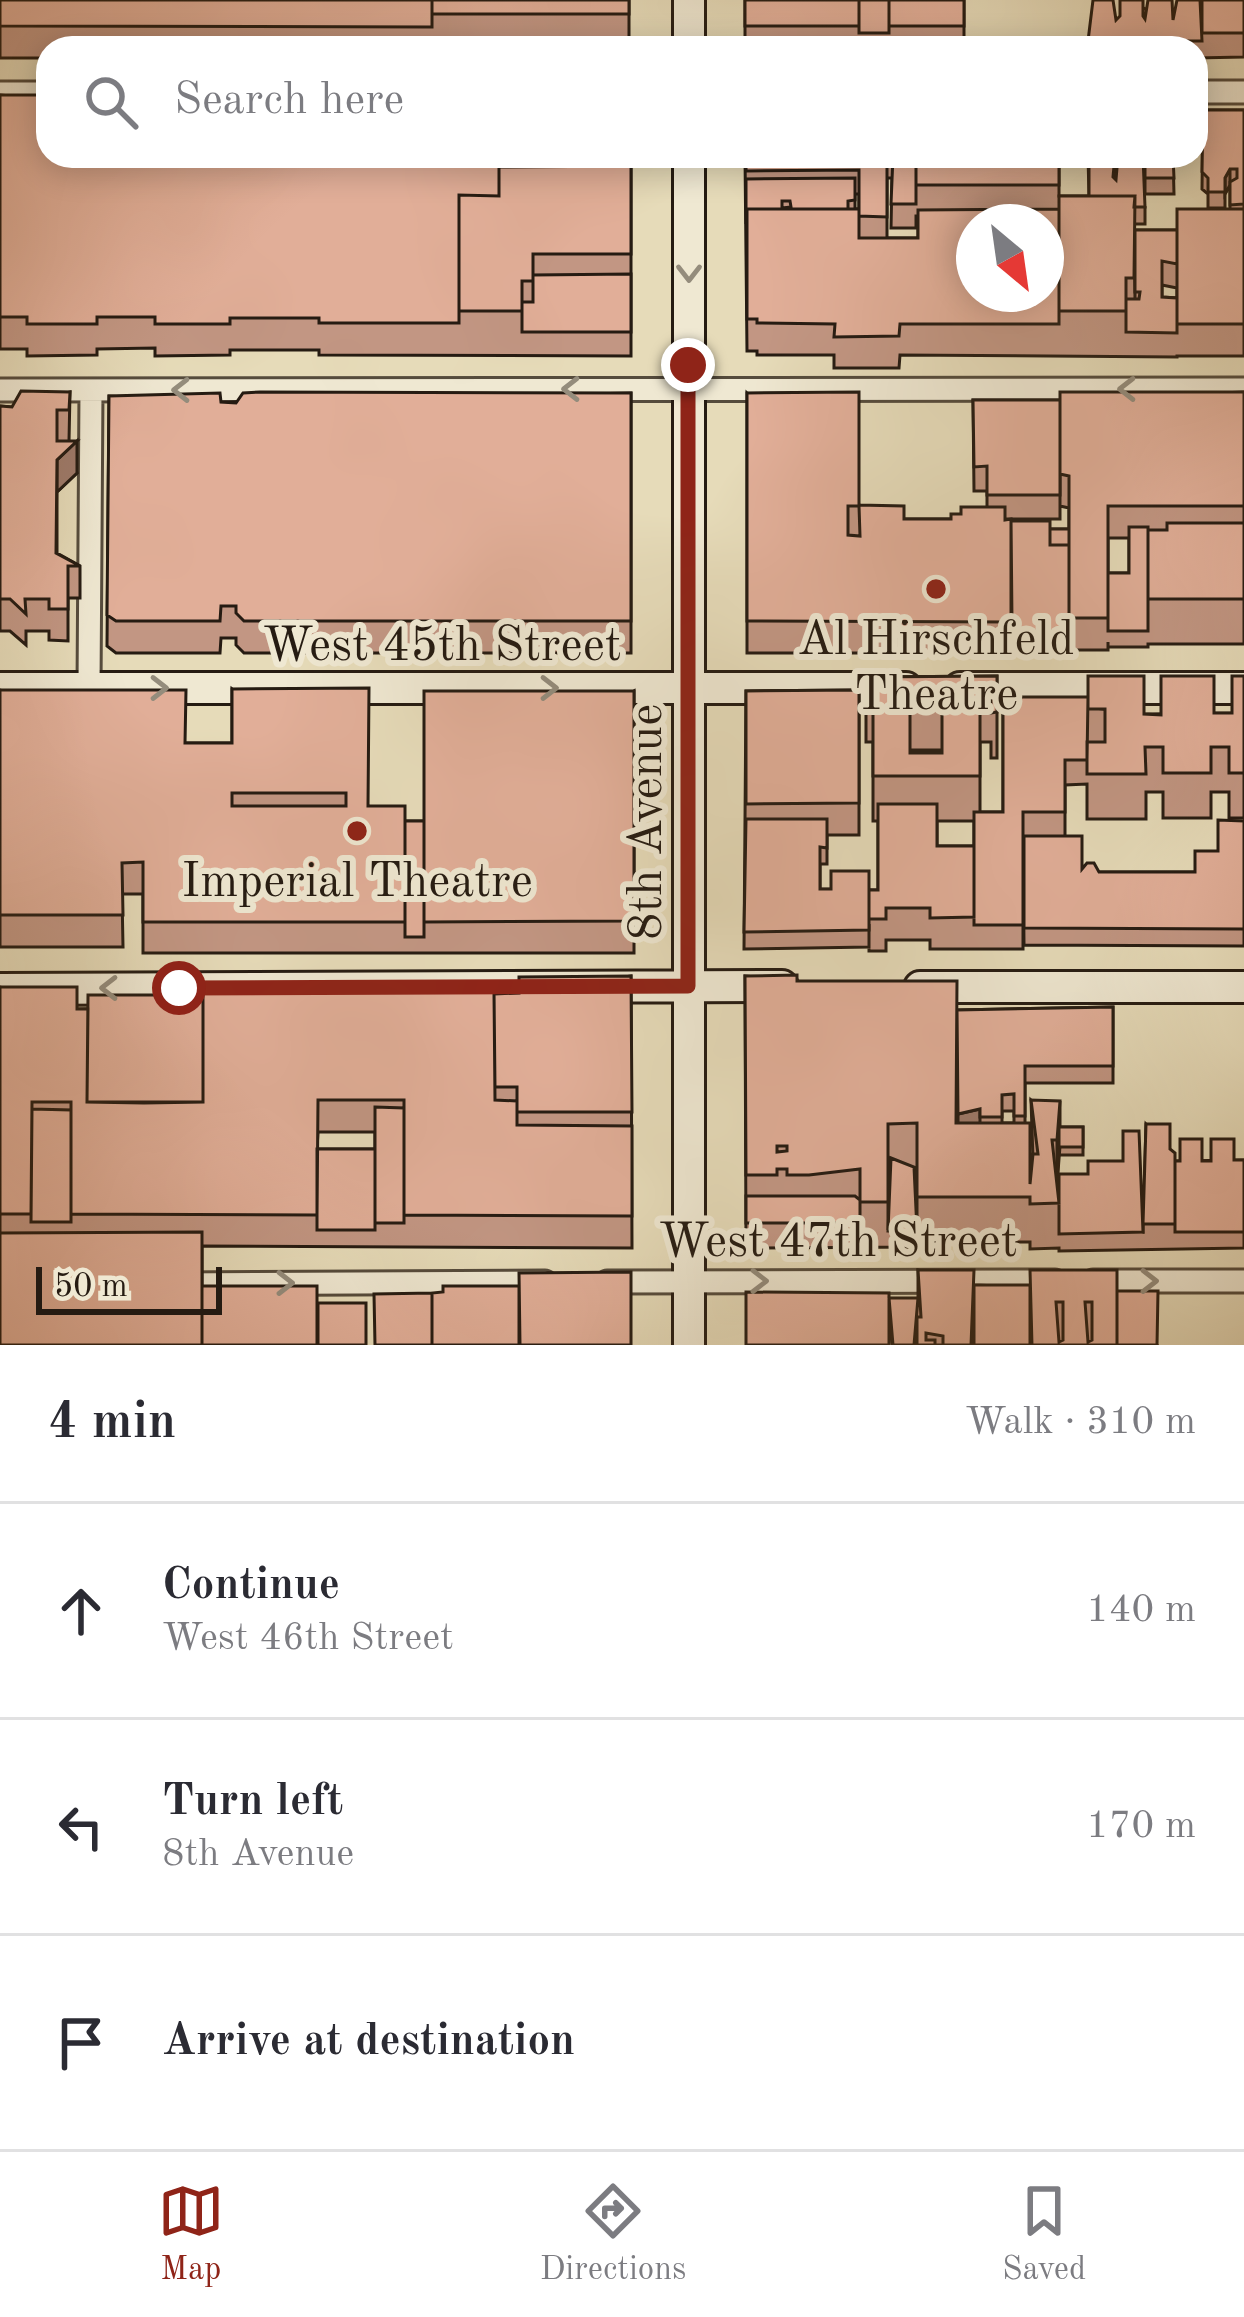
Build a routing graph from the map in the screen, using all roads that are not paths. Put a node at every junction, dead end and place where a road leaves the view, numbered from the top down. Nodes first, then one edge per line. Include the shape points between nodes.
1 (689, 0) edge
2 (689, 36) edge
3 (1208, 92) edge
4 (1244, 92) edge
5 (0, 93) edge
6 (36, 93) edge
7 (689, 168) edge
8 (688, 389) junction
9 (1244, 389) edge
10 (0, 390) edge
11 (91, 390) junction
12 (0, 688) edge
13 (89, 688) junction
14 (689, 688) junction
15 (1244, 688) edge
16 (688, 986) junction
17 (808, 986) edge
18 (894, 986) edge
19 (1244, 988) edge
20 (0, 989) edge
21 (1244, 1281) edge
22 (688, 1282) junction
23 (164, 1284) edge
24 (689, 1345) edge

1 - 2 main road
3 - 4 street
5 - 6 street
7 -> 8 main road, 8th Avenue
9 -> 8 street
8 -> 11 street
8 - 14 main road, 8th Avenue
10 - 11 street
11 - 13 street
12 - 13 main road, West 45th Street
13 -> 14 main road, West 45th Street
14 - 15 main road, West 45th Street
14 - 16 main road, 8th Avenue
16 - 17 main road
16 -> 20 main road
16 - 22 main road, 8th Avenue
18 - 19 main road
22 -> 21 street, West 47th Street
23 -> 22 street, West 47th Street
22 - 24 main road, 8th Avenue

